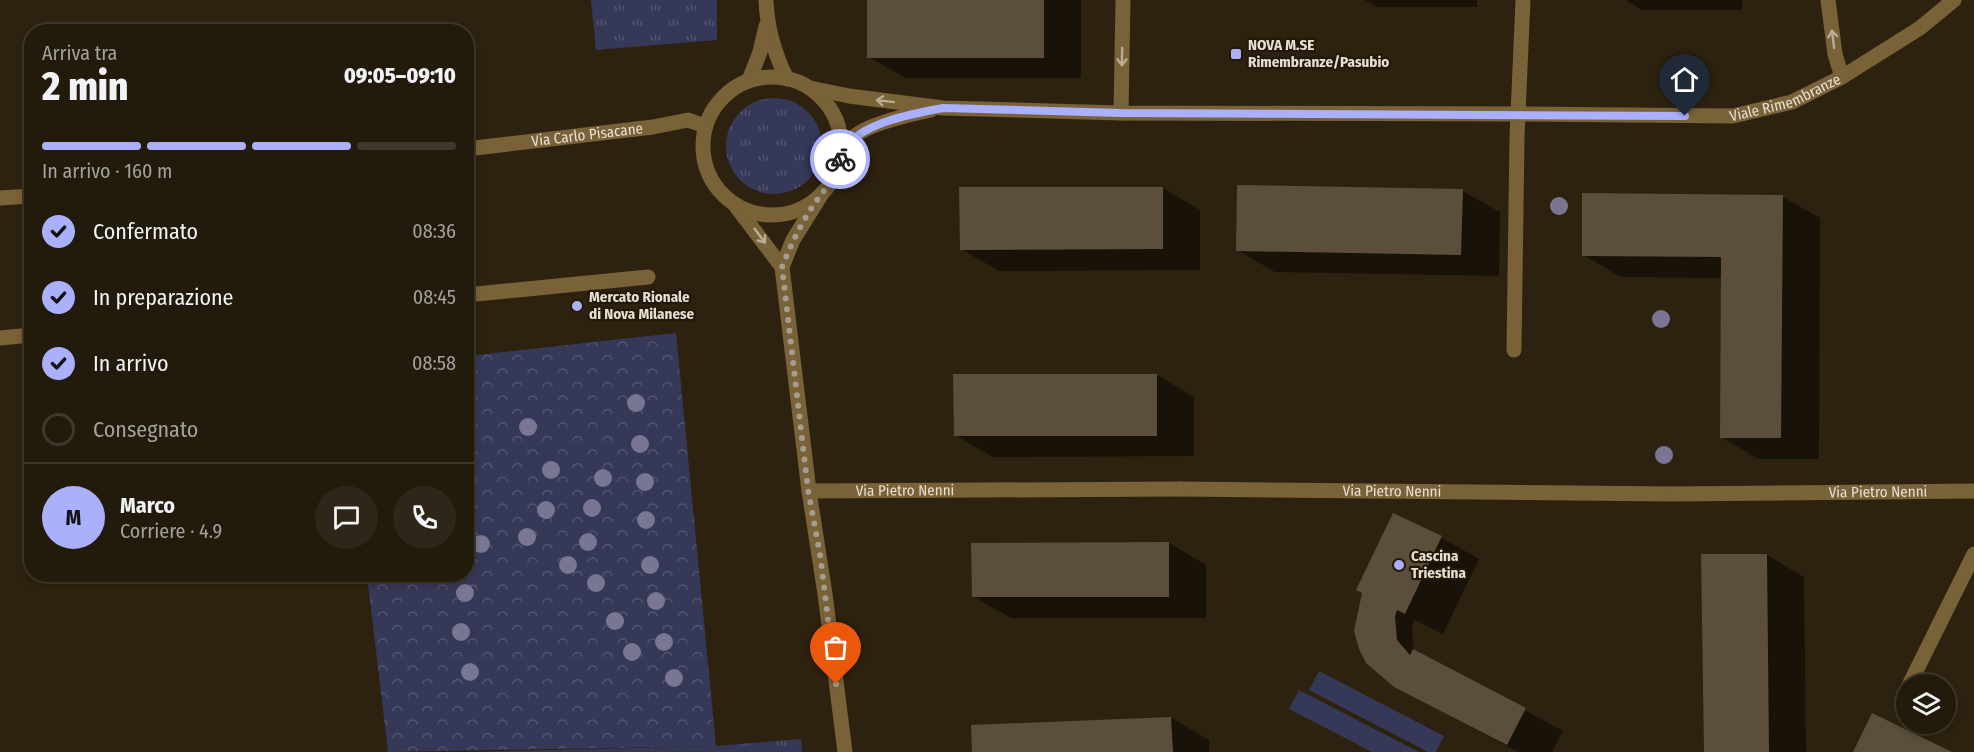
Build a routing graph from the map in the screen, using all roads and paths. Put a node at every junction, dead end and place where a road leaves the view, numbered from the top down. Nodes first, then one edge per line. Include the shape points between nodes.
1 (766, 0) edge
2 (1123, 0) edge
3 (1523, 0) edge
4 (1828, 0) edge
5 (1954, 0) edge
6 (767, 23) junction
7 (1842, 77) junction
8 (787, 79) junction
9 (749, 80) junction
10 (810, 88) junction
11 (943, 108) junction
12 (1121, 113) junction
13 (1519, 114) junction
14 (705, 126) junction
15 (474, 147) edge
16 (840, 156) junction
17 (821, 195) junction
18 (24, 196) edge
19 (0, 198) edge
20 (735, 205) junction
21 (782, 267) junction
22 (648, 277) dead end
23 (474, 294) edge
24 (24, 336) edge
25 (0, 338) edge
26 (1514, 350) dead end
27 (808, 490) junction
28 (1974, 491) edge
29 (1974, 554) edge
30 (1914, 674) edge
31 (845, 752) edge

1 - 6 street
2 -> 12 street
3 - 13 street
7 -> 4 street
5 - 7 street, Viale Rimembranze via 1920,28
6 - 8 street
6 - 9 street
7 - 13 street, Viale Rimembranze via 1792,102 1732,116
8 - 9 street via 772,76
8 - 10 street
9 - 14 street via 720,99
11 -> 10 street, Viale Rimembranze
10 - 16 street via 833,114 840,136
11 - 12 street, Viale Rimembranze
11 - 16 street, Viale Rimembranze via 863,130
12 - 13 street, Viale Rimembranze
13 - 26 street
14 - 15 street, Via Carlo Pisacane via 688,120
14 - 20 street via 702,146 707,173
16 - 17 street via 834,176
17 - 20 street via 802,209 778,215 754,213
17 - 21 street via 793,240
18 - 19 street
20 -> 21 street
21 - 27 street
22 - 23 street
24 - 25 street
27 - 28 street, Via Pietro Nenni via 1672,494
27 - 31 street
29 - 30 street

